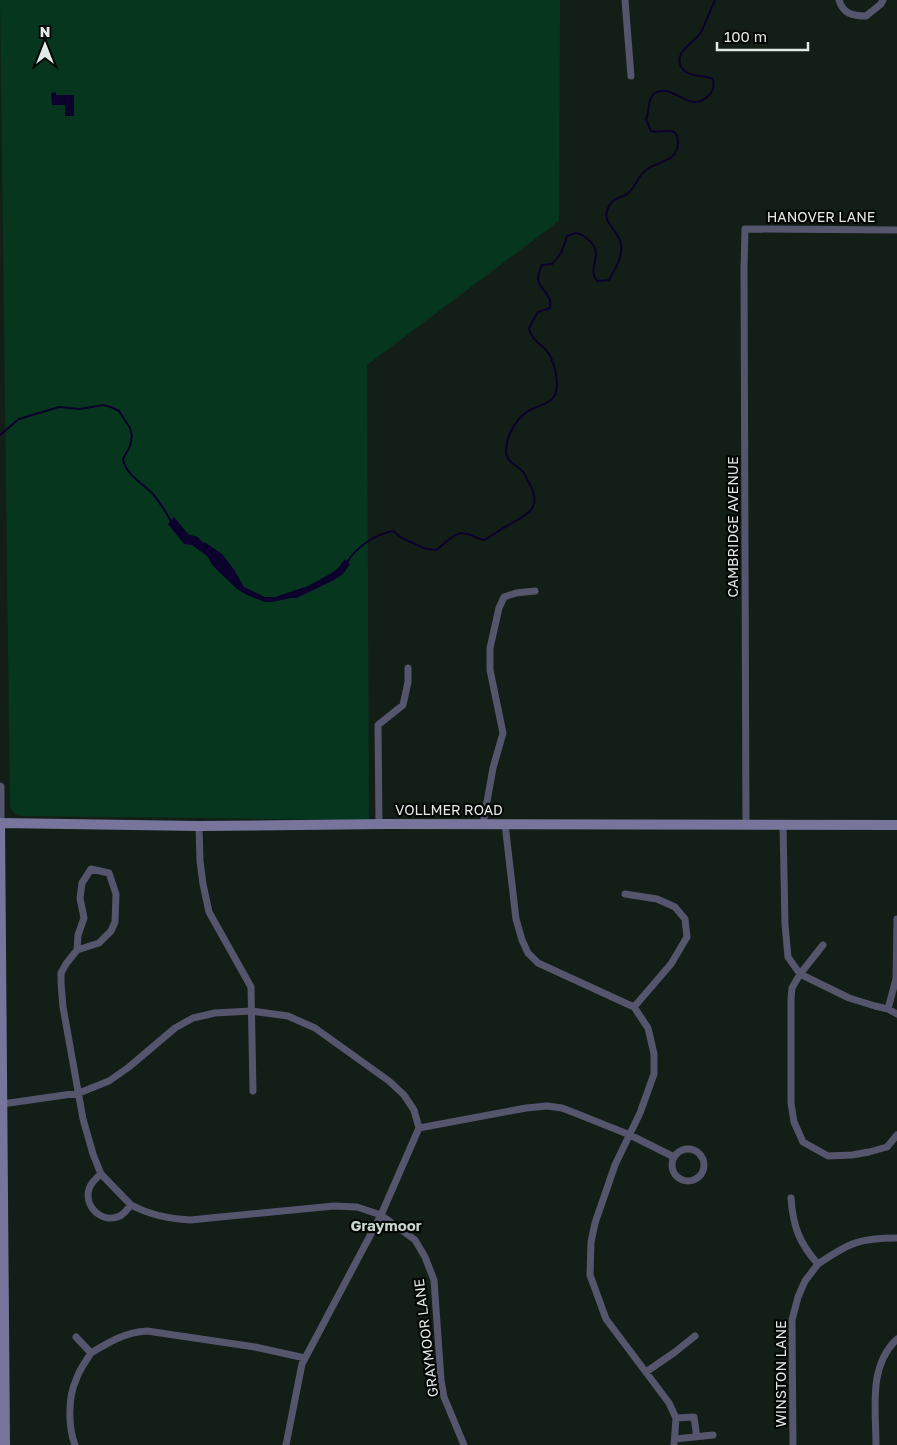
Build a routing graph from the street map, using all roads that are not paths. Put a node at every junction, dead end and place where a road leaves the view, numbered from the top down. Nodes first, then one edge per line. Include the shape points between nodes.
1 (625, 0) edge
2 (839, 0) edge
3 (883, 0) edge
4 (631, 76) dead end
5 (746, 229) joint
6 (897, 230) edge
7 (536, 591) dead end
8 (408, 668) dead end
9 (0, 787) edge
10 (0, 822) edge
11 (379, 824) junction
12 (483, 824) junction
13 (505, 824) junction
14 (746, 825) junction
15 (783, 825) junction
16 (897, 825) edge
17 (199, 826) junction
18 (626, 894) dead end
19 (897, 918) edge
20 (823, 944) dead end
21 (77, 950) junction
22 (800, 974) junction
23 (634, 1007) junction
24 (888, 1009) junction
25 (251, 1011) junction
26 (897, 1014) edge
27 (253, 1091) dead end
28 (79, 1093) junction
29 (2, 1104) junction
30 (419, 1128) junction
31 (630, 1136) junction
32 (897, 1136) edge
33 (674, 1157) junction
34 (101, 1174) junction
35 (791, 1198) dead end
36 (131, 1205) junction
37 (381, 1215) junction
38 (897, 1238) edge
39 (818, 1264) junction
40 (2, 1302) edge
41 (694, 1336) dead end
42 (76, 1337) dead end
43 (897, 1339) edge
44 (91, 1352) junction
45 (305, 1358) junction
46 (646, 1372) junction
47 (676, 1418) junction
48 (713, 1435) dead end
49 (696, 1437) junction
50 (675, 1442) edge
51 (5, 1445) edge
52 (74, 1445) edge
53 (286, 1445) edge
54 (464, 1445) edge
55 (793, 1445) edge
56 (876, 1445) edge

1 - 4 street
2 - 3 street via 846,13 855,16 866,16
5 - 6 street, HANOVER LANE
5 - 14 street, CAMBRIDGE AVENUE
7 - 12 street via 504,597 499,608 490,648 490,670 503,733
8 - 11 street via 402,706 378,725
9 - 10 street
10 - 17 main road, VOLLMER ROAD
10 - 29 main road
11 - 12 main road, VOLLMER ROAD
11 - 17 main road, VOLLMER ROAD
12 - 13 main road, VOLLMER ROAD
13 - 14 main road, VOLLMER ROAD
13 - 23 street via 516,919 528,952 538,963
14 - 15 main road, VOLLMER ROAD
15 - 16 main road, VOLLMER ROAD
15 - 22 street via 787,951
17 - 25 street via 200,862 209,912 251,987
18 - 23 street via 657,899 675,907 684,919 686,937 671,964
19 - 24 street via 896,978
20 - 22 street
21 - 21 street, GRAYMOOR LANE via 99,943 115,922 116,894 109,874 91,869 82,883 80,898 84,918
21 - 28 street, GRAYMOOR LANE via 61,973 61,983
22 - 24 street via 849,998
22 - 32 street via 792,988 791,999 791,1103 794,1122 803,1142 828,1156 852,1155 887,1147
23 - 31 street via 648,1028 654,1054 654,1074
24 - 26 street
25 - 27 street
25 - 28 street via 193,1018 175,1028 109,1081
25 - 30 street via 288,1016 315,1028 389,1080 414,1110
28 - 29 street
28 - 34 street, GRAYMOOR LANE via 87,1138
29 - 40 main road
30 - 31 street via 547,1106 562,1108
30 - 37 street
31 - 33 street
31 - 46 street via 614,1164 594,1223 590,1275 606,1319
33 - 33 street via 682,1150 693,1150 702,1157 704,1162 699,1177 690,1181 676,1176 672,1167
34 - 36 street, GRAYMOOR LANE
34 - 36 street via 90,1188 91,1208 99,1216 110,1218 120,1215
35 - 39 street via 792,1216 801,1243
36 - 37 street, GRAYMOOR LANE via 170,1219 190,1220 334,1206 357,1207
37 - 45 street
37 - 54 street, GRAYMOOR LANE via 415,1240 426,1257 434,1280 444,1397
38 - 39 street via 856,1242
39 - 55 street, WINSTON LANE via 805,1281 793,1315
40 - 51 main road
41 - 46 street
42 - 44 street
43 - 56 street via 883,1357 876,1380
44 - 45 street via 122,1336 147,1331
44 - 52 street via 75,1380 69,1412
45 - 53 street
46 - 47 street via 670,1404
47 - 49 street via 694,1417
47 - 50 street
48 - 49 street
49 - 50 street

